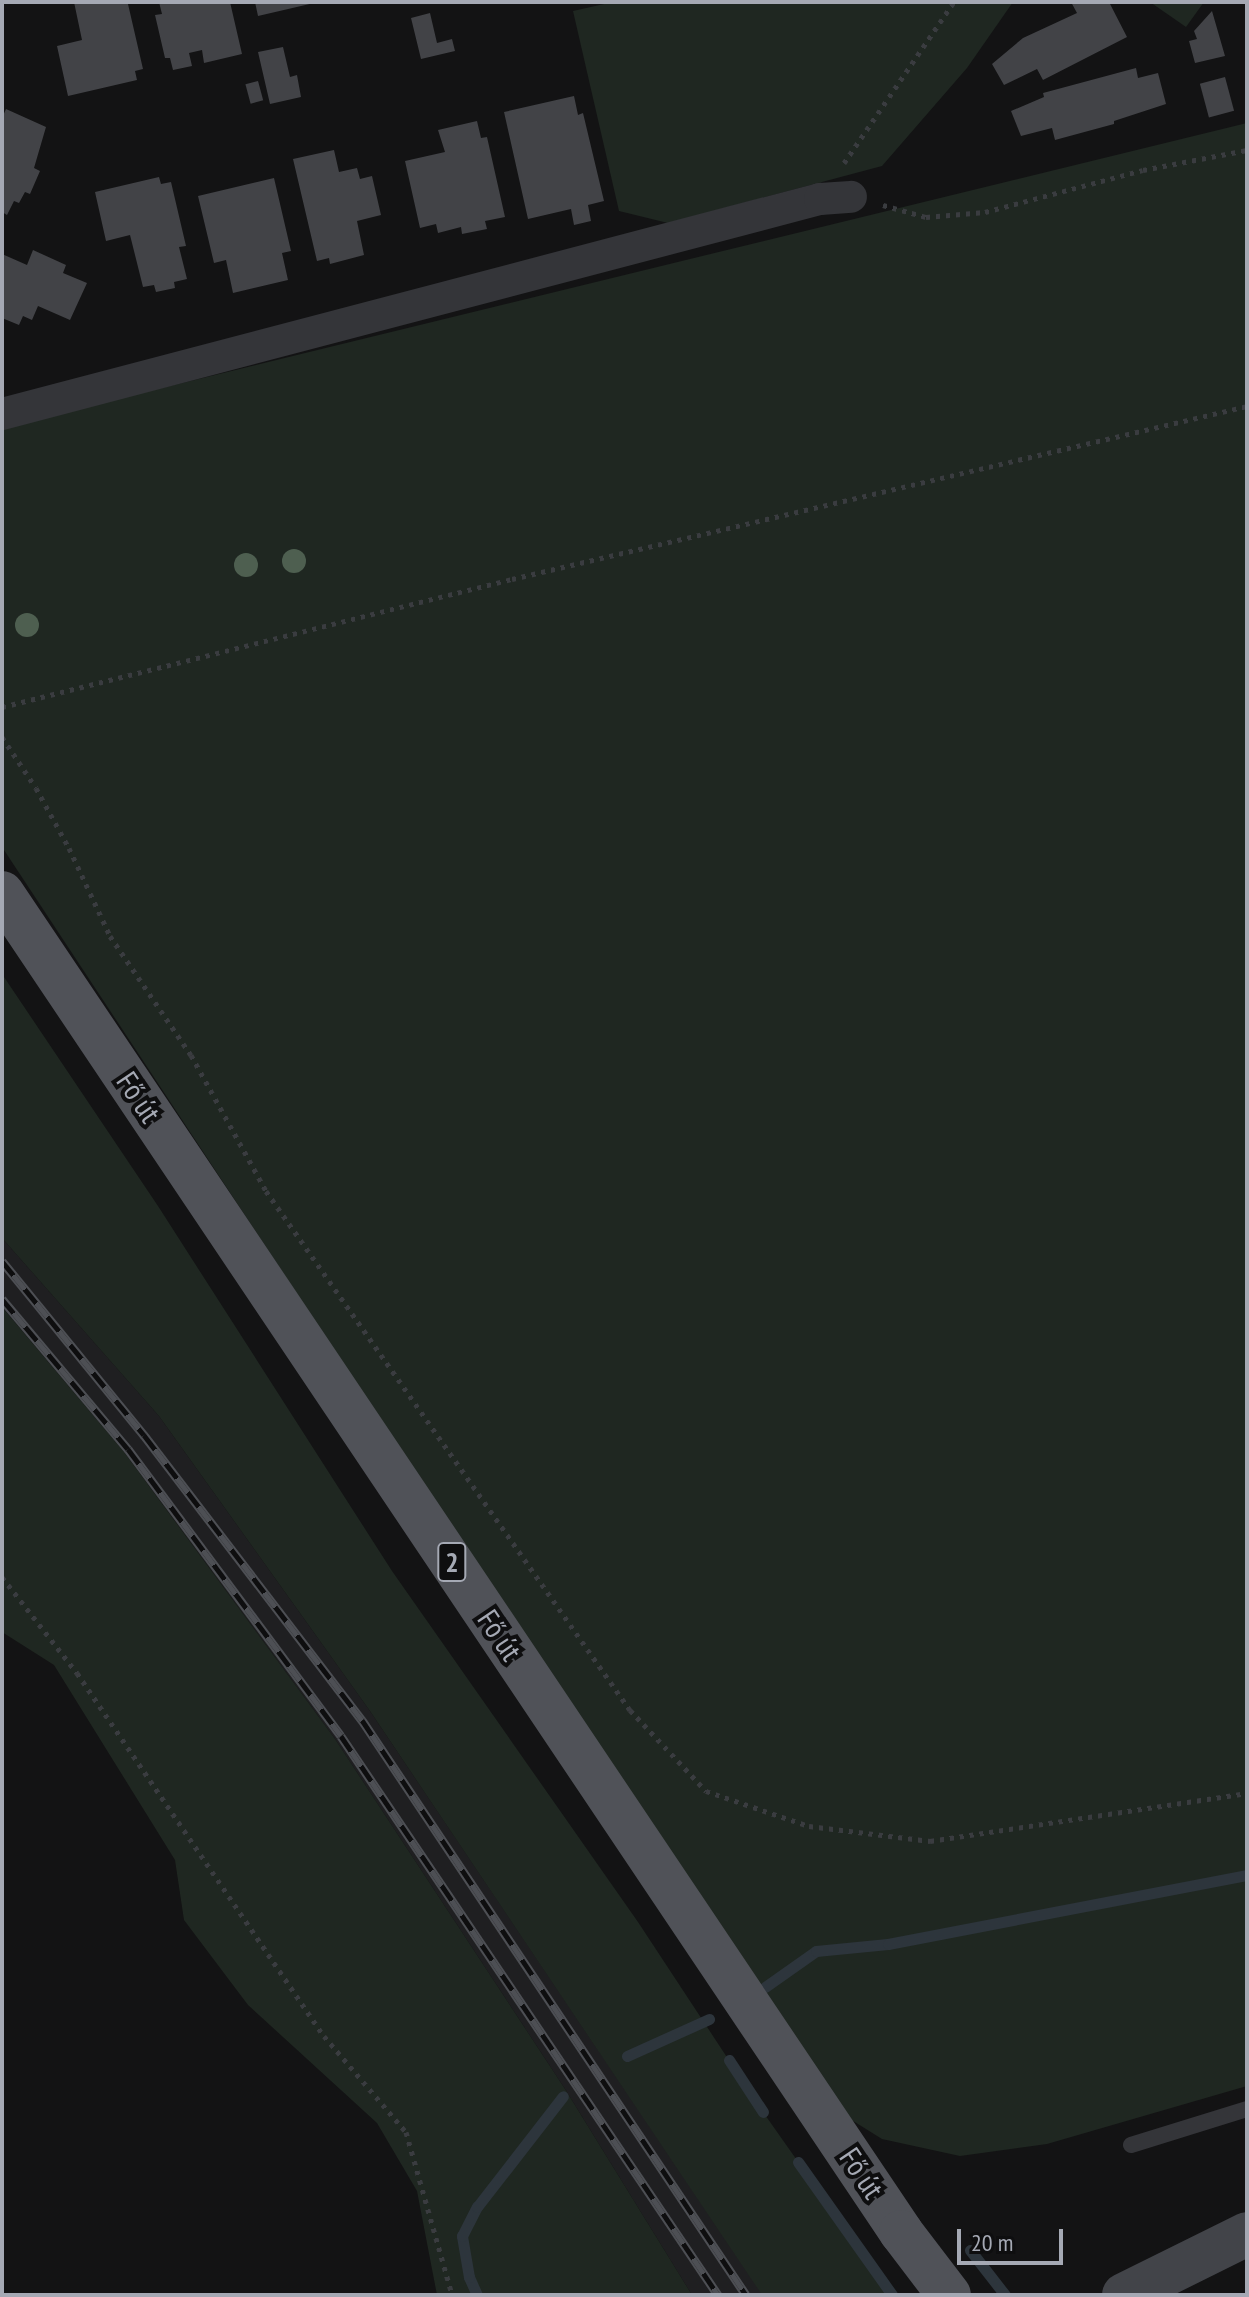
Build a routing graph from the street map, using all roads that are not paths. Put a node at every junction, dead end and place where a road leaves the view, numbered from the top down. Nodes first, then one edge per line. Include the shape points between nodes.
1 (836, 198) road end
2 (2, 414) edge
3 (2, 893) edge
4 (1247, 2109) edge
5 (1131, 2145) dead end
6 (1247, 2234) edge
7 (949, 2295) edge
8 (1124, 2295) edge

1 - 2 street
3 - 7 main road, Fő út / 2 via 901,2232
4 - 5 lane
6 - 8 main road

